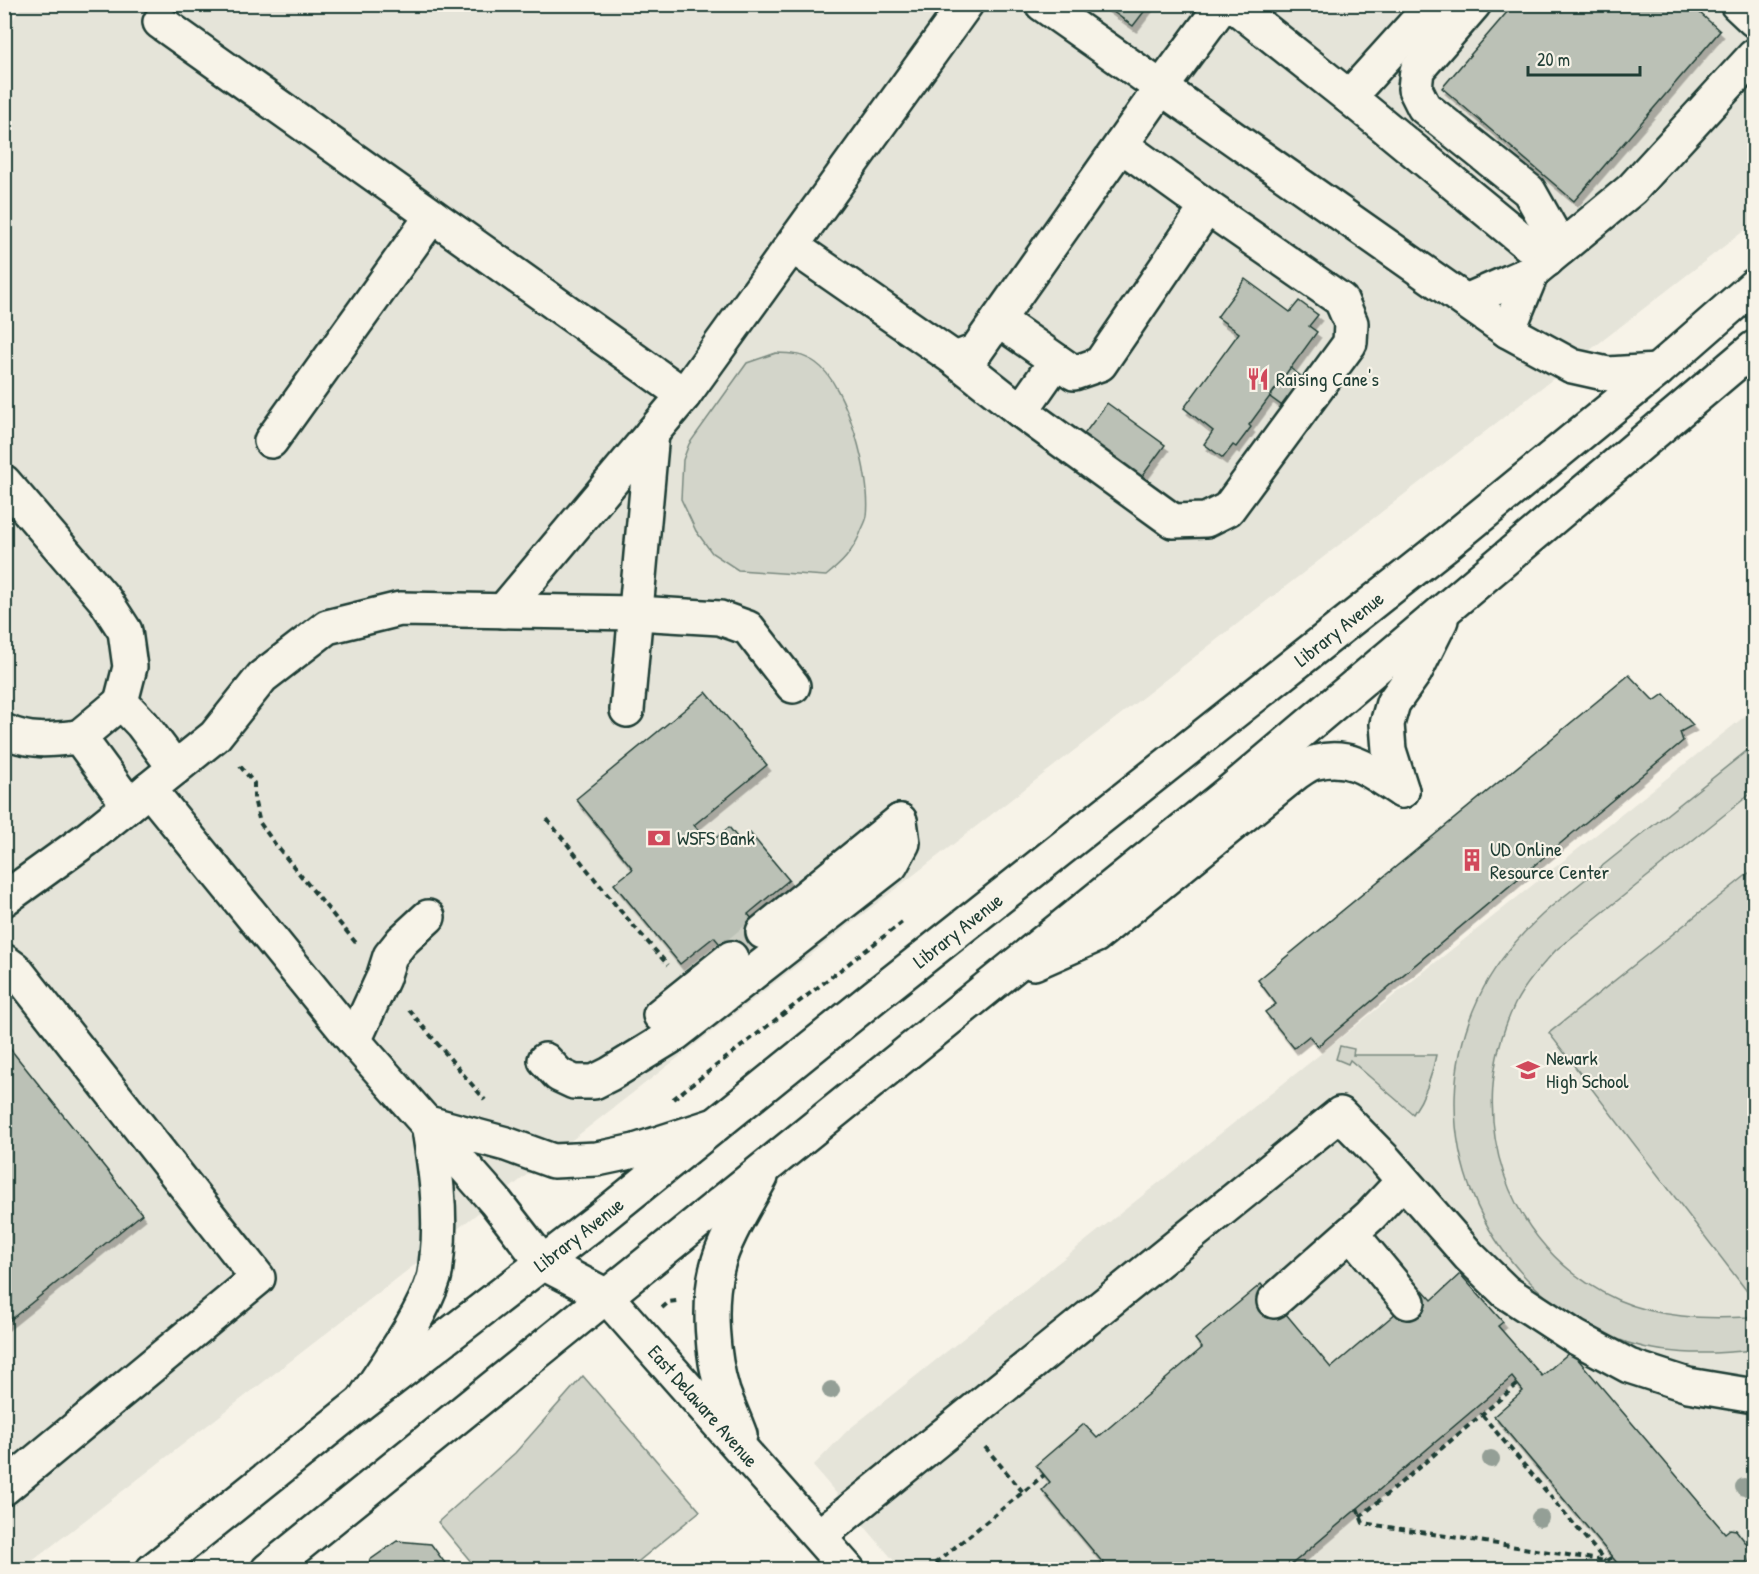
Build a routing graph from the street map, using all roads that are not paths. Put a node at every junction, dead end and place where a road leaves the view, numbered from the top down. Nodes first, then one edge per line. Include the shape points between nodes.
1 (966, 4) edge
2 (1042, 4) edge
3 (1223, 4) edge
4 (1232, 4) edge
5 (1433, 4) edge
6 (1474, 4) edge
7 (1737, 4) edge
8 (1755, 20) edge
9 (160, 22) dead end
10 (1755, 56) edge
11 (1161, 88) junction
12 (1350, 97) junction
13 (1121, 145) junction
14 (1207, 207) junction
15 (432, 216) junction
16 (792, 246) junction
17 (1547, 260) junction
18 (1755, 286) edge
19 (1466, 301) junction
20 (998, 320) junction
21 (1508, 331) junction
22 (1755, 348) edge
23 (955, 359) junction
24 (1056, 361) junction
25 (1657, 371) junction
26 (684, 395) junction
27 (1021, 411) junction
28 (652, 433) junction
29 (271, 441) dead end
30 (4, 482) edge
31 (1448, 607) junction
32 (503, 611) junction
33 (636, 613) junction
34 (793, 686) dead end
35 (121, 702) junction
36 (627, 710) dead end
37 (4, 731) edge
38 (79, 737) junction
39 (175, 768) junction
40 (139, 797) junction
41 (4, 899) edge
42 (428, 917) dead end
43 (763, 932) tunnel mouth
44 (732, 958) tunnel mouth
45 (4, 961) edge
46 (992, 983) junction
47 (660, 1015) dead end
48 (354, 1041) junction
49 (545, 1060) dead end
50 (428, 1123) junction
51 (717, 1124) junction
52 (769, 1162) junction
53 (1403, 1181) junction
54 (1351, 1233) junction
55 (543, 1263) junction
56 (605, 1296) junction
57 (1274, 1300) dead end
58 (1408, 1302) dead end
59 (1755, 1396) edge
60 (361, 1403) junction
61 (749, 1456) junction
62 (4, 1488) edge
63 (819, 1536) junction
64 (153, 1569) edge
65 (268, 1569) edge
66 (848, 1569) edge

1 - 16 main road
2 - 11 main road
3 - 11 main road
4 - 12 main road
5 - 12 main road
6 - 17 main road via 1417,70 1414,89 1424,107 1529,191
7 - 8 main road
9 - 15 main road
10 - 17 main road via 1632,189
11 - 13 main road
11 - 19 main road
12 - 17 main road
13 - 14 main road
13 - 20 main road
14 - 24 main road via 1100,364 1074,373
14 - 27 main road via 1341,300 1351,323 1350,342 1228,509 1206,520 1173,521
15 - 26 main road
15 - 29 main road
16 - 23 main road
16 - 26 main road
17 - 19 main road
17 - 21 main road
18 - 25 main road, Library Avenue
19 - 21 main road
20 - 23 main road via 976,351
20 - 24 main road
21 - 25 main road via 1572,366 1608,374
22 - 31 main road
23 - 27 main road
24 - 27 main road
25 - 51 main road, Library Avenue via 1445,545
26 - 28 main road
28 - 32 main road
28 - 33 main road
30 - 35 main road via 105,600 125,630 130,667
31 - 46 main road via 1233,789
31 - 46 main road via 1415,672 1393,703 1387,724 1389,750 1402,790 1356,763 1317,762 1296,773 1095,936
32 - 33 main road
32 - 39 main road via 400,609 327,627 262,677 215,736
33 - 34 main road via 720,618 748,628
33 - 36 main road
35 - 38 main road
35 - 39 main road
37 - 38 main road via 29,739
38 - 40 main road
39 - 40 main road
40 - 41 main road
40 - 48 main road
42 - 48 main road via 390,956
43 - 49 main road via 900,821 903,843 891,865 675,1034 594,1082 574,1082 559,1075
44 - 47 main road
45 - 62 main road via 15,969 258,1278
46 - 52 main road
48 - 50 main road
50 - 51 main road via 553,1161 597,1159 636,1151
50 - 55 main road
50 - 60 main road via 438,1204 434,1278 411,1326
51 - 55 main road, Library Avenue
52 - 56 main road
52 - 61 main road via 734,1226 717,1268 713,1299 713,1336 723,1391
53 - 54 main road
53 - 59 main road via 1506,1292 1575,1337 1629,1366 1678,1382
53 - 63 main road via 1340,1114
54 - 57 main road
54 - 58 main road
55 - 56 main road, East Delaware Avenue
55 - 60 main road, Library Avenue
56 - 61 main road, East Delaware Avenue
56 - 65 main road
60 - 64 main road, Library Avenue
61 - 63 main road, East Delaware Avenue
63 - 66 main road, East Delaware Avenue

